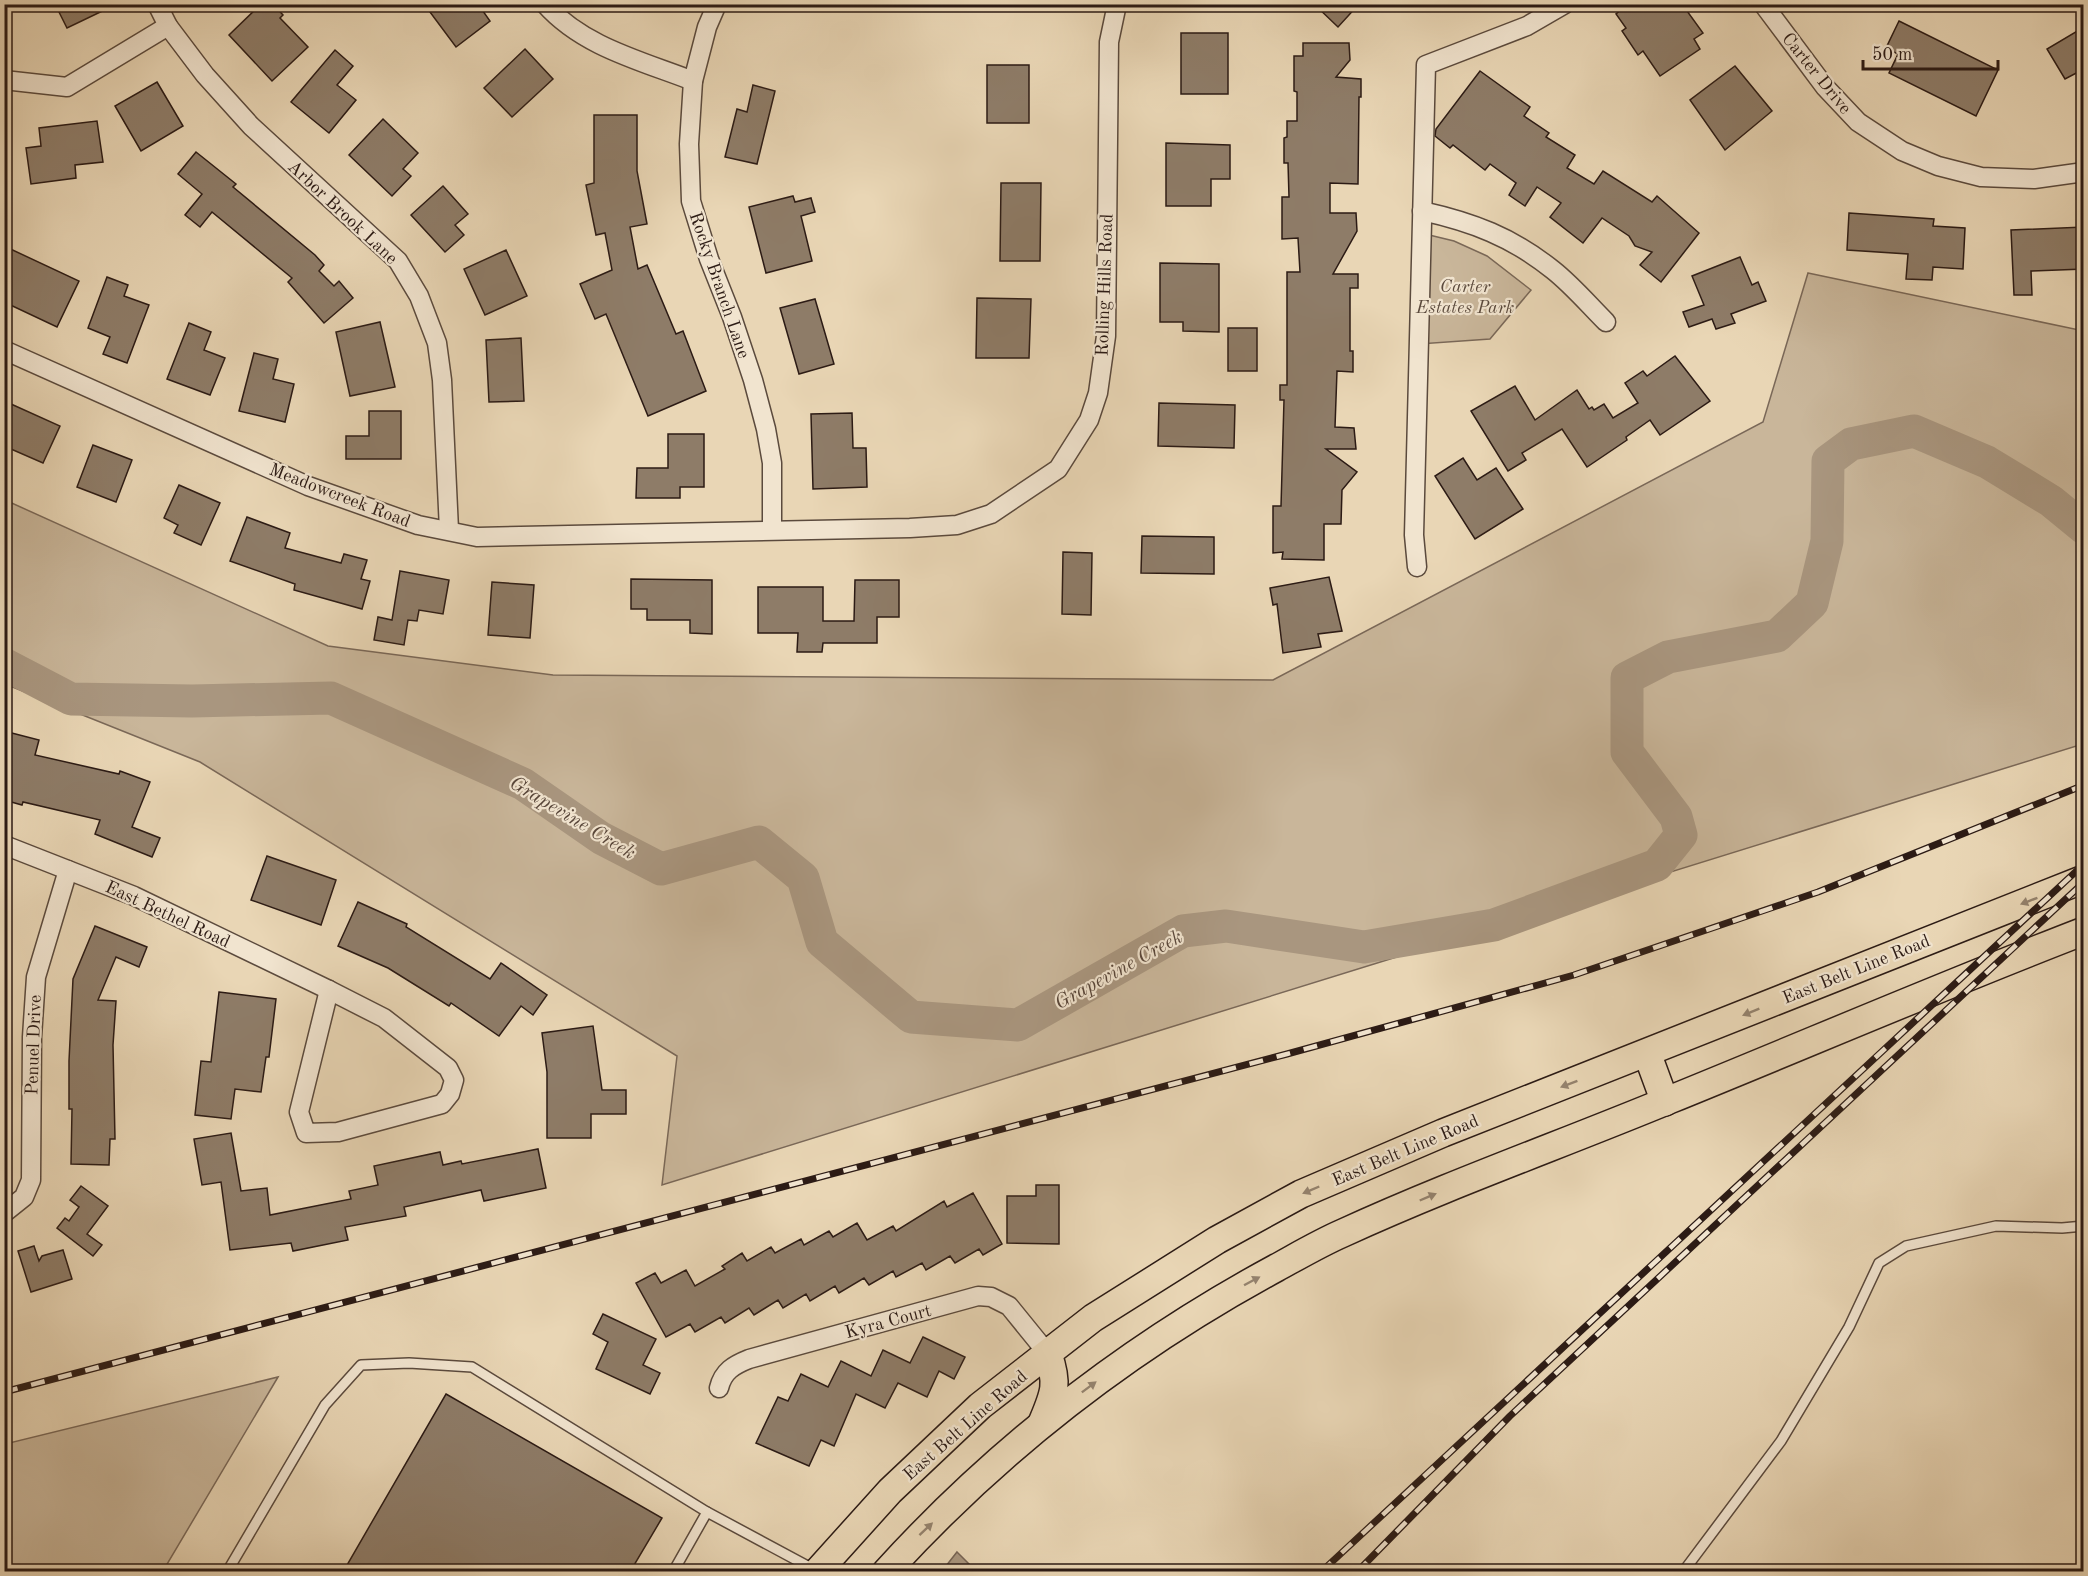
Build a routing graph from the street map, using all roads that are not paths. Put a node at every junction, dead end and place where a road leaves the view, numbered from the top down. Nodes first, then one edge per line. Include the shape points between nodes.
1 (157, 4) edge
2 (545, 4) edge
3 (717, 4) edge
4 (1117, 4) edge
5 (1565, 4) edge
6 (1763, 4) edge
7 (168, 26) junction
8 (4, 80) edge
9 (693, 81) junction
10 (2084, 172) edge
11 (1422, 211) junction
12 (1606, 322) dead end
13 (4, 350) edge
14 (449, 530) junction
15 (772, 530) junction
16 (1417, 567) dead end
17 (4, 845) edge
18 (68, 870) junction
19 (2084, 879) edge
20 (2084, 931) edge
21 (329, 990) junction
22 (1647, 1053) junction
23 (1665, 1102) junction
24 (4, 1213) edge
25 (2084, 1226) edge
26 (1048, 1354) junction
27 (719, 1388) dead end
28 (1042, 1423) junction
29 (707, 1512) junction
30 (817, 1571) edge
31 (227, 1572) edge
32 (673, 1572) edge
33 (886, 1572) edge
34 (1683, 1572) edge

1 - 7 street, Arbor Brook Lane
2 - 9 street via 590,41
3 - 9 street, Rocky Branch Lane
4 - 15 street, Rolling Hills Road via 1109,42 1106,336 1098,393 1089,420 1058,469 991,514 957,525
5 - 11 street via 1527,26 1426,65
6 - 10 street, Carter Drive via 1825,87 1858,122 1902,151 1938,166 1982,177 2034,179
7 - 8 street via 67,87
7 - 14 street, Arbor Brook Lane via 250,126 398,261 419,296 437,344 442,380
9 - 15 street, Rocky Branch Lane via 691,201 766,429 772,463
11 - 12 street via 1459,219 1516,244 1554,271
11 - 16 street via 1414,535
13 - 14 street, Meadowcreek Road via 308,486 418,525
14 - 15 street, Meadowcreek Road via 477,537
17 - 18 street, East Bethel Road
18 - 21 street, East Bethel Road via 134,896
18 - 24 street, Penuel Drive via 36,977 31,1180 24,1197
19 -> 22 main road, East Belt Line Road
20 - 23 main road
21 - 21 street, East Bethel Road via 384,1018 448,1068 454,1080 442,1104 338,1132 306,1132 299,1112
22 - 23 main road
22 -> 26 main road, East Belt Line Road via 1301,1194 1217,1240 1093,1318
28 -> 23 main road via 1123,1362 1223,1298 1340,1234
25 - 34 lane via 1996,1226 1906,1246 1879,1263 1849,1327 1781,1442
26 - 27 street, Kyra Court via 1009,1306 991,1297 978,1296 749,1359 728,1371
26 - 28 main road via 1055,1387
26 - 30 main road, East Belt Line Road via 980,1407 923,1460
33 -> 28 main road via 920,1535
29 - 30 lane
29 - 31 lane via 472,1367 409,1362 361,1365 325,1405
29 - 32 lane

